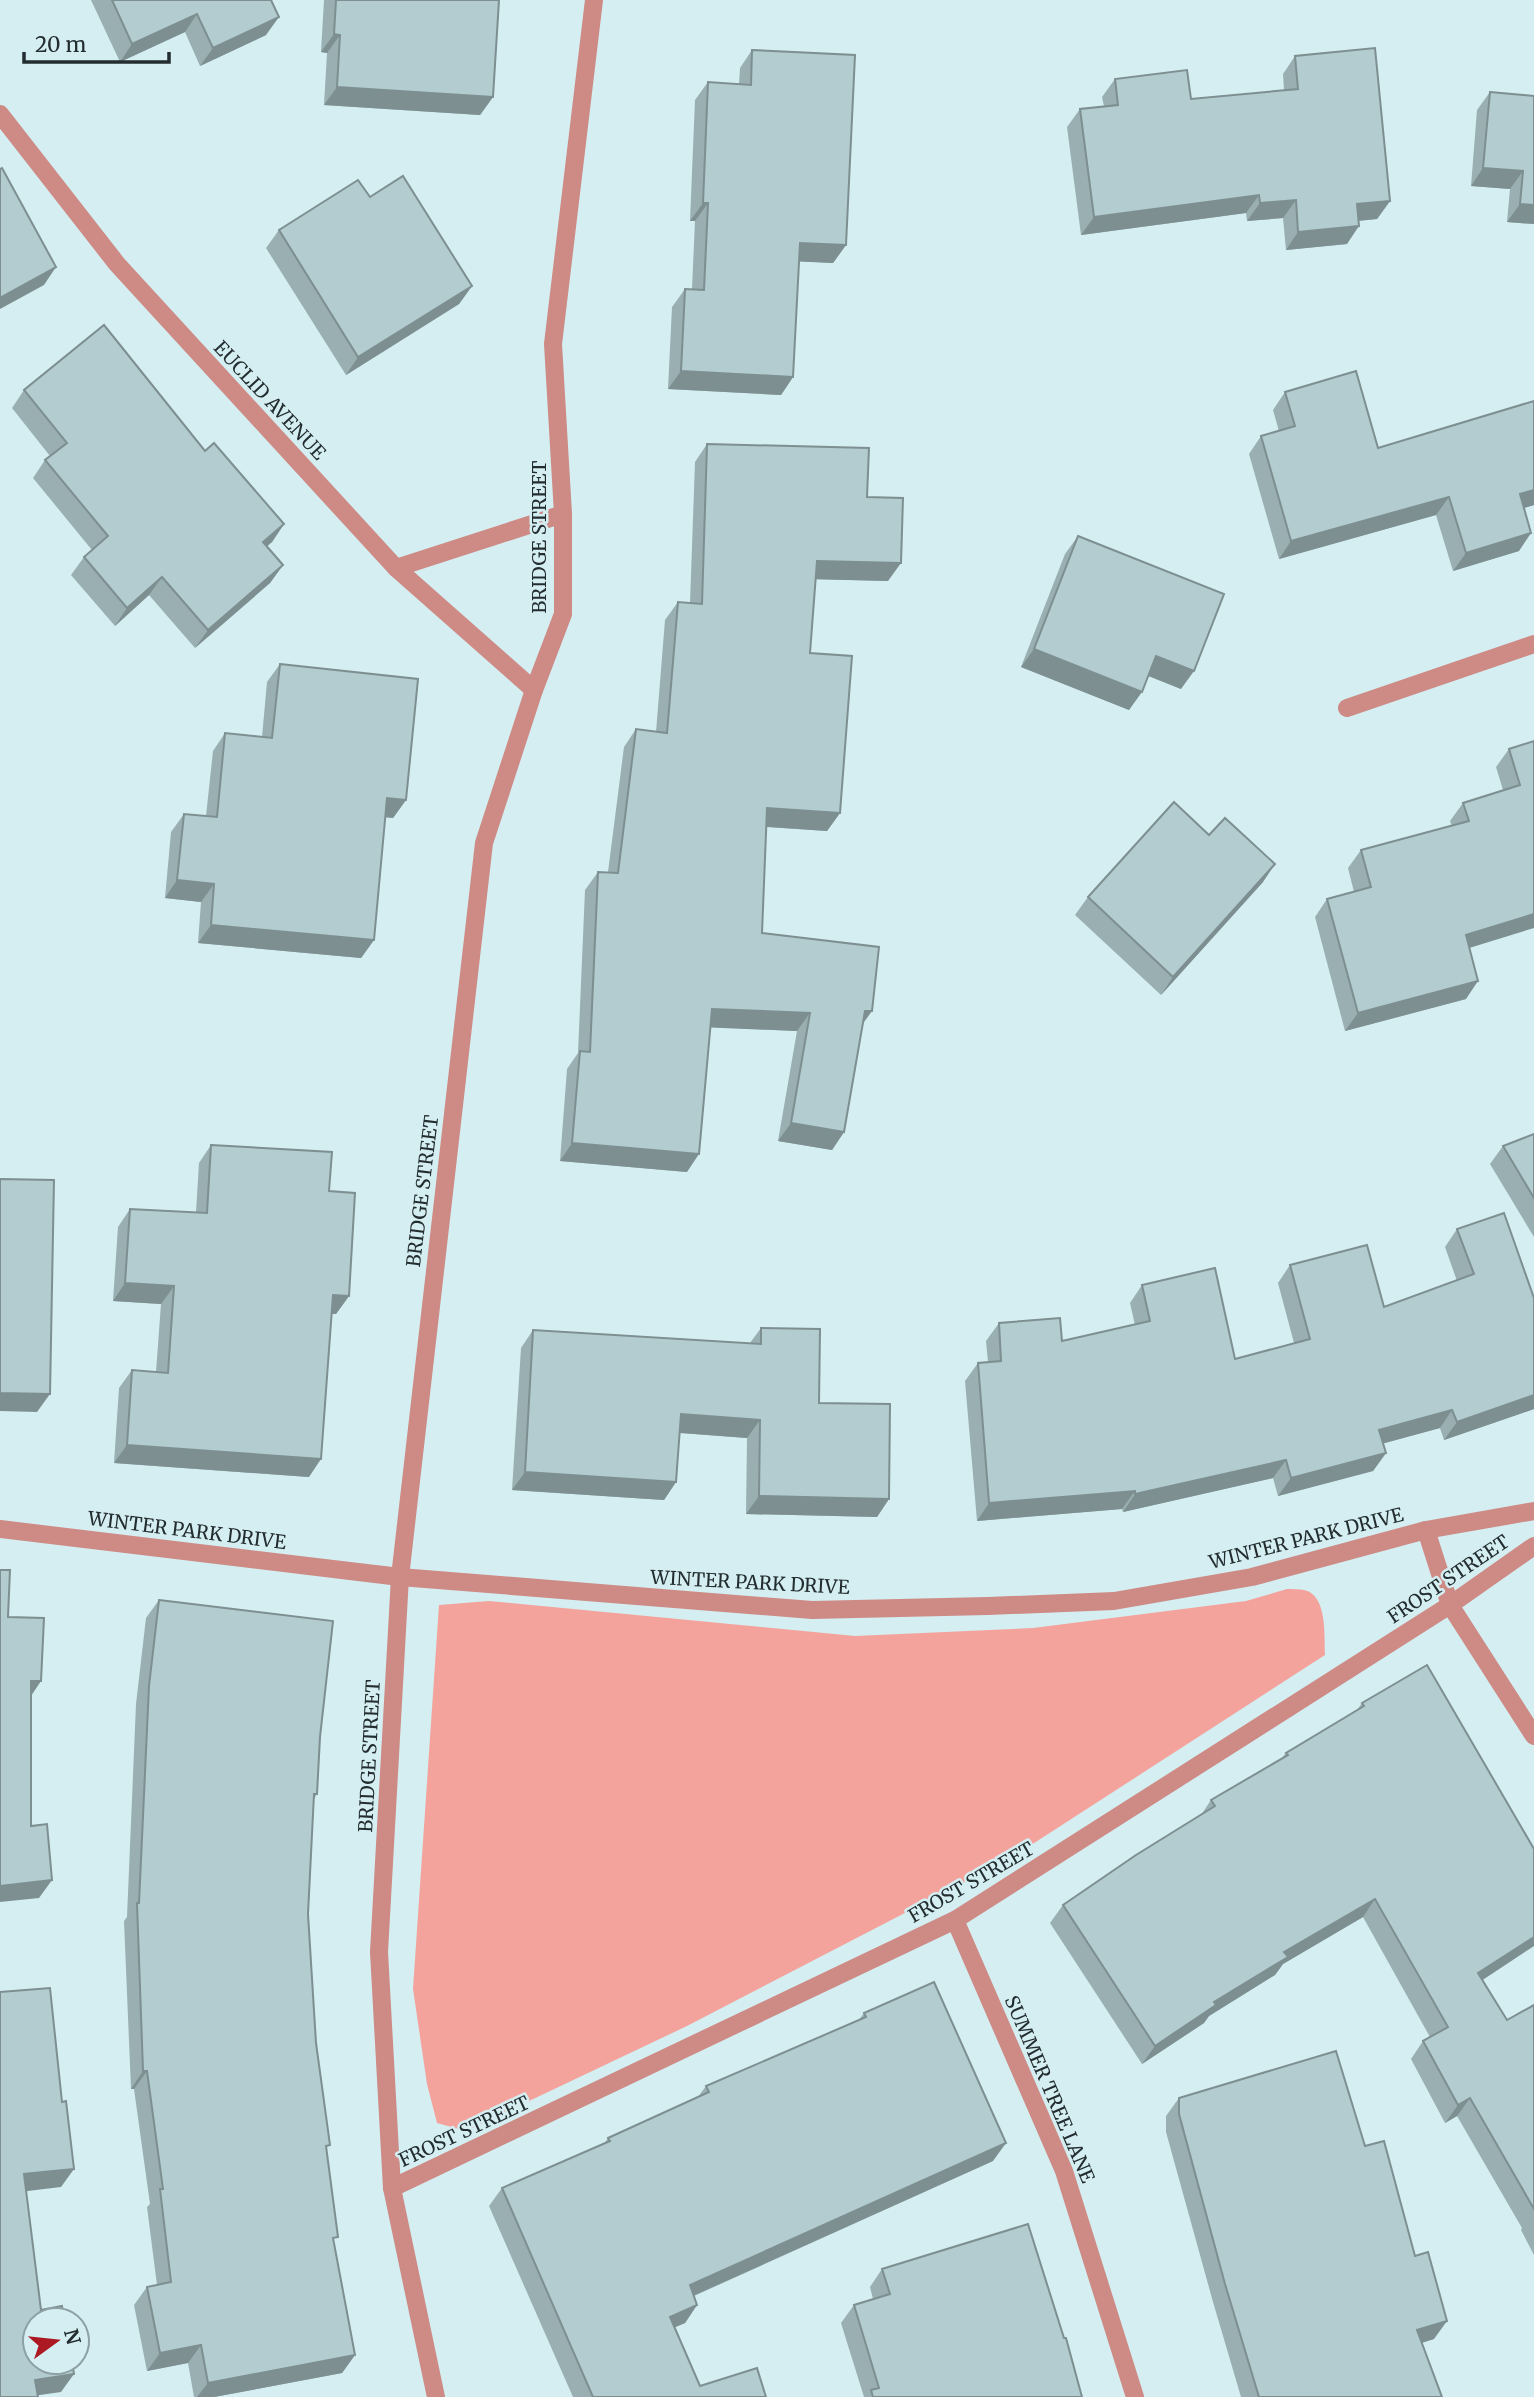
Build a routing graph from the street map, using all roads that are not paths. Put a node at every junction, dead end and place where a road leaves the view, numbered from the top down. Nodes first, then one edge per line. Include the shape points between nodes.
1 (594, 0) edge
2 (0, 114) edge
3 (563, 514) junction
4 (396, 568) junction
5 (1534, 644) edge
6 (534, 690) junction
7 (1347, 708) dead end
8 (1534, 1511) edge
9 (0, 1528) edge
10 (1426, 1530) junction
11 (1534, 1546) edge
12 (400, 1577) junction
13 (1450, 1605) junction
14 (1534, 1736) edge
15 (955, 1920) junction
16 (392, 2188) junction
17 (436, 2397) edge
18 (1135, 2397) edge

1 - 3 street, BRIDGE STREET via 553,344
2 - 4 street, EUCLID AVENUE via 117,264
3 - 4 street
3 - 6 street, BRIDGE STREET via 563,614
4 - 6 street, EUCLID AVENUE
5 - 7 street
6 - 12 street, BRIDGE STREET via 484,843
8 - 10 street, WINTER PARK DRIVE
9 - 12 street, WINTER PARK DRIVE
10 - 12 street, WINTER PARK DRIVE via 1252,1577 1114,1601 812,1610
10 - 13 street
11 - 13 street, FROST STREET
12 - 16 street, BRIDGE STREET via 379,1952
13 - 14 street
13 - 15 street, FROST STREET
15 - 16 street, FROST STREET
15 - 18 street, SUMMER TREE LANE via 1064,2171
16 - 17 street, BRIDGE STREET

